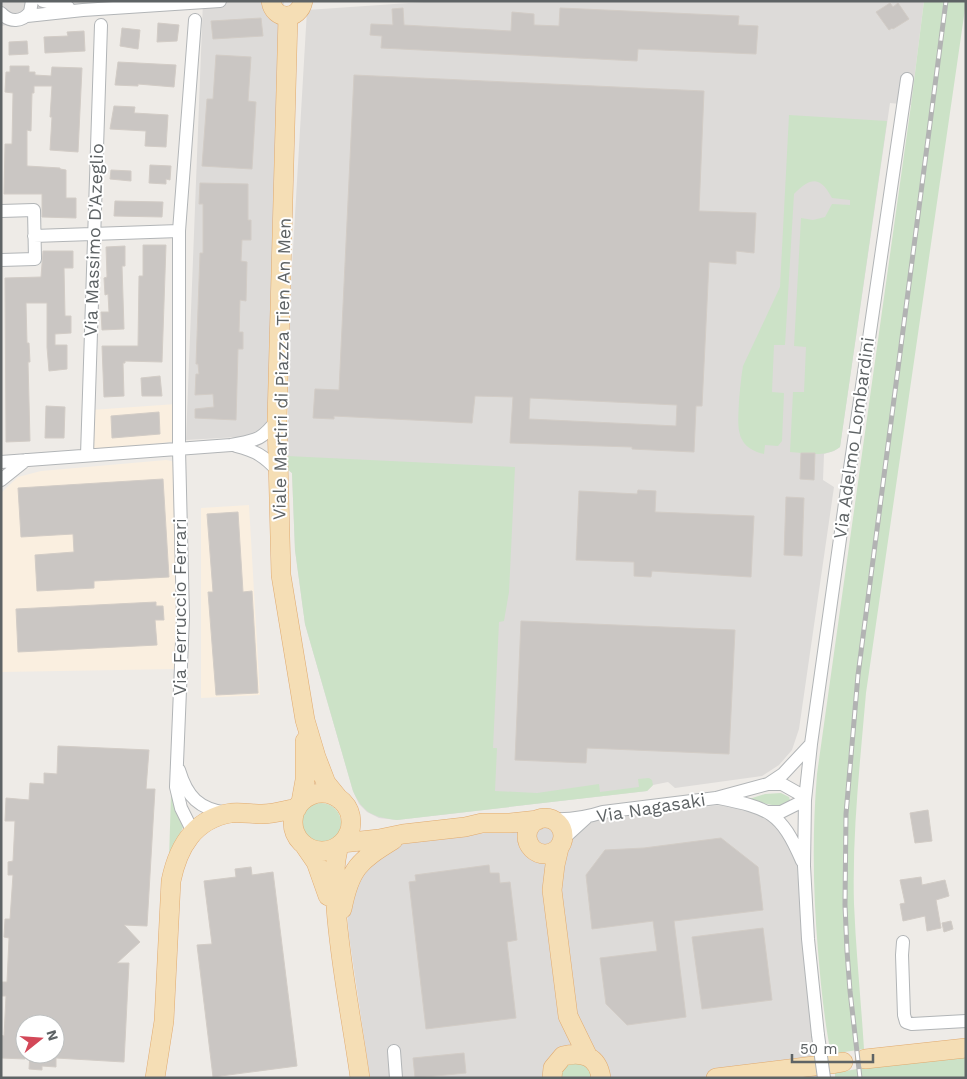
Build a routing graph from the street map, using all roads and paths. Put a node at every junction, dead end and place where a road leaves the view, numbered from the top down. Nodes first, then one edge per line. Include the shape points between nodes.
1 (32, 1) edge
2 (43, 1) edge
3 (220, 1) edge
4 (271, 1) edge
5 (302, 1) edge
6 (83, 10) junction
7 (2, 14) edge
8 (27, 16) junction
9 (288, 17) junction
10 (195, 20) dead end
11 (101, 25) dead end
12 (907, 79) dead end
13 (1, 211) edge
14 (179, 231) junction
15 (94, 234) junction
16 (34, 236) junction
17 (1, 260) edge
18 (277, 420) junction
19 (231, 445) junction
20 (179, 449) junction
21 (87, 455) junction
22 (26, 460) junction
23 (1, 462) edge
24 (278, 472) junction
25 (1, 480) edge
26 (305, 720) junction
27 (811, 744) junction
28 (177, 764) junction
29 (768, 784) junction
30 (716, 798) junction
31 (805, 798) junction
32 (339, 799) junction
33 (299, 805) junction
34 (768, 812) junction
35 (230, 813) junction
36 (261, 814) junction
37 (350, 816) junction
38 (586, 818) junction
39 (545, 819) junction
40 (465, 827) junction
41 (193, 832) junction
42 (403, 834) junction
43 (300, 838) junction
44 (561, 843) junction
45 (340, 845) junction
46 (533, 848) junction
47 (804, 866) junction
48 (552, 890) junction
49 (338, 935) junction
50 (903, 942) dead end
51 (568, 1016) junction
52 (164, 1021) junction
53 (966, 1021) edge
54 (966, 1048) edge
55 (394, 1051) dead end
56 (865, 1060) dead end
57 (596, 1067) edge
58 (828, 1067) edge
59 (552, 1073) edge
60 (155, 1078) edge
61 (165, 1078) edge
62 (360, 1078) edge
63 (396, 1078) edge
64 (617, 1078) edge
65 (716, 1078) edge

1 - 8 street
2 - 6 street
3 - 6 street
4 - 9 main road via 275,12
5 - 9 main road via 296,14
6 - 8 street
7 - 8 street via 15,21
9 - 18 main road, Viale Martiri di Piazza Tien An Men
10 - 14 street, Via Ferruccio Ferrari
11 - 15 street, Via Massimo D'Azeglio
12 - 27 street, Via Adelmo Lombardini
13 - 16 street via 34,210
14 - 15 street
14 - 20 street, Via Ferruccio Ferrari
15 - 16 street
15 - 21 street, Via Massimo D'Azeglio
16 - 17 street via 34,259
18 - 19 street via 259,439
18 - 24 main road, Viale Martiri di Piazza Tien An Men
19 - 20 street
19 - 24 street via 253,450 266,458
20 - 21 street
20 - 28 street, Via Ferruccio Ferrari via 183,617
21 - 22 street
22 - 23 street
22 - 25 street
24 - 26 main road, Viale Martiri di Piazza Tien An Men via 281,575
26 - 32 main road, Viale Martiri di Piazza Tien An Men via 326,782
26 - 33 main road, Viale Martiri di Piazza Tien An Men via 305,780
27 - 29 street, Via Nagasaki via 783,774
27 - 31 street, Via Adelmo Lombardini
28 - 35 street, Via Ferruccio Ferrari via 189,794 202,805
28 - 41 street, Via Ferruccio Ferrari via 176,787 181,808
29 - 30 street, Via Nagasaki
29 - 31 street, Via Nagasaki via 782,784
30 - 34 street, Via Nagasaki
30 - 38 street, Via Nagasaki via 603,812
31 - 34 street via 781,812
31 - 47 street, Via Adelmo Lombardini
32 - 33 main road via 324,793 308,797
32 - 37 main road, Viale Martiri di Piazza Tien An Men
33 - 36 main road
33 - 43 main road, Viale Martiri di Piazza Tien An Men via 293,819
34 - 47 street, Via Nagasaki via 788,833
35 - 36 main road
35 - 41 main road
36 - 43 main road
37 - 42 main road, Via Nagasaki via 368,830
37 - 45 main road via 349,833
38 - 39 street, Via Nagasaki
38 - 44 street, Via Nagasaki
39 - 40 main road, Via Nagasaki via 482,822
39 - 44 main road via 561,827
39 - 46 main road via 529,828 528,840
40 - 42 main road, Via Nagasaki
40 - 46 main road, Via Nagasaki via 506,832
41 - 52 main road via 178,856 171,881
42 - 45 main road, Via Nagasaki
42 - 49 main road via 374,851 358,866 346,890
43 - 45 main road via 317,851
43 - 49 main road via 322,875
44 - 46 main road via 543,854
44 - 48 main road
45 - 49 main road via 334,866
46 - 48 main road
47 - 58 street, Via Adelmo Lombardini, bridge via 818,1036
48 - 51 main road
49 - 62 main road
50 - 53 street via 906,1022
51 - 57 main road
51 - 59 main road via 563,1048
52 - 60 main road
52 - 61 main road
54 - 56 main road
55 - 63 street
57 - 59 main road via 572,1054 563,1056
57 - 64 main road
58 - 65 main road

